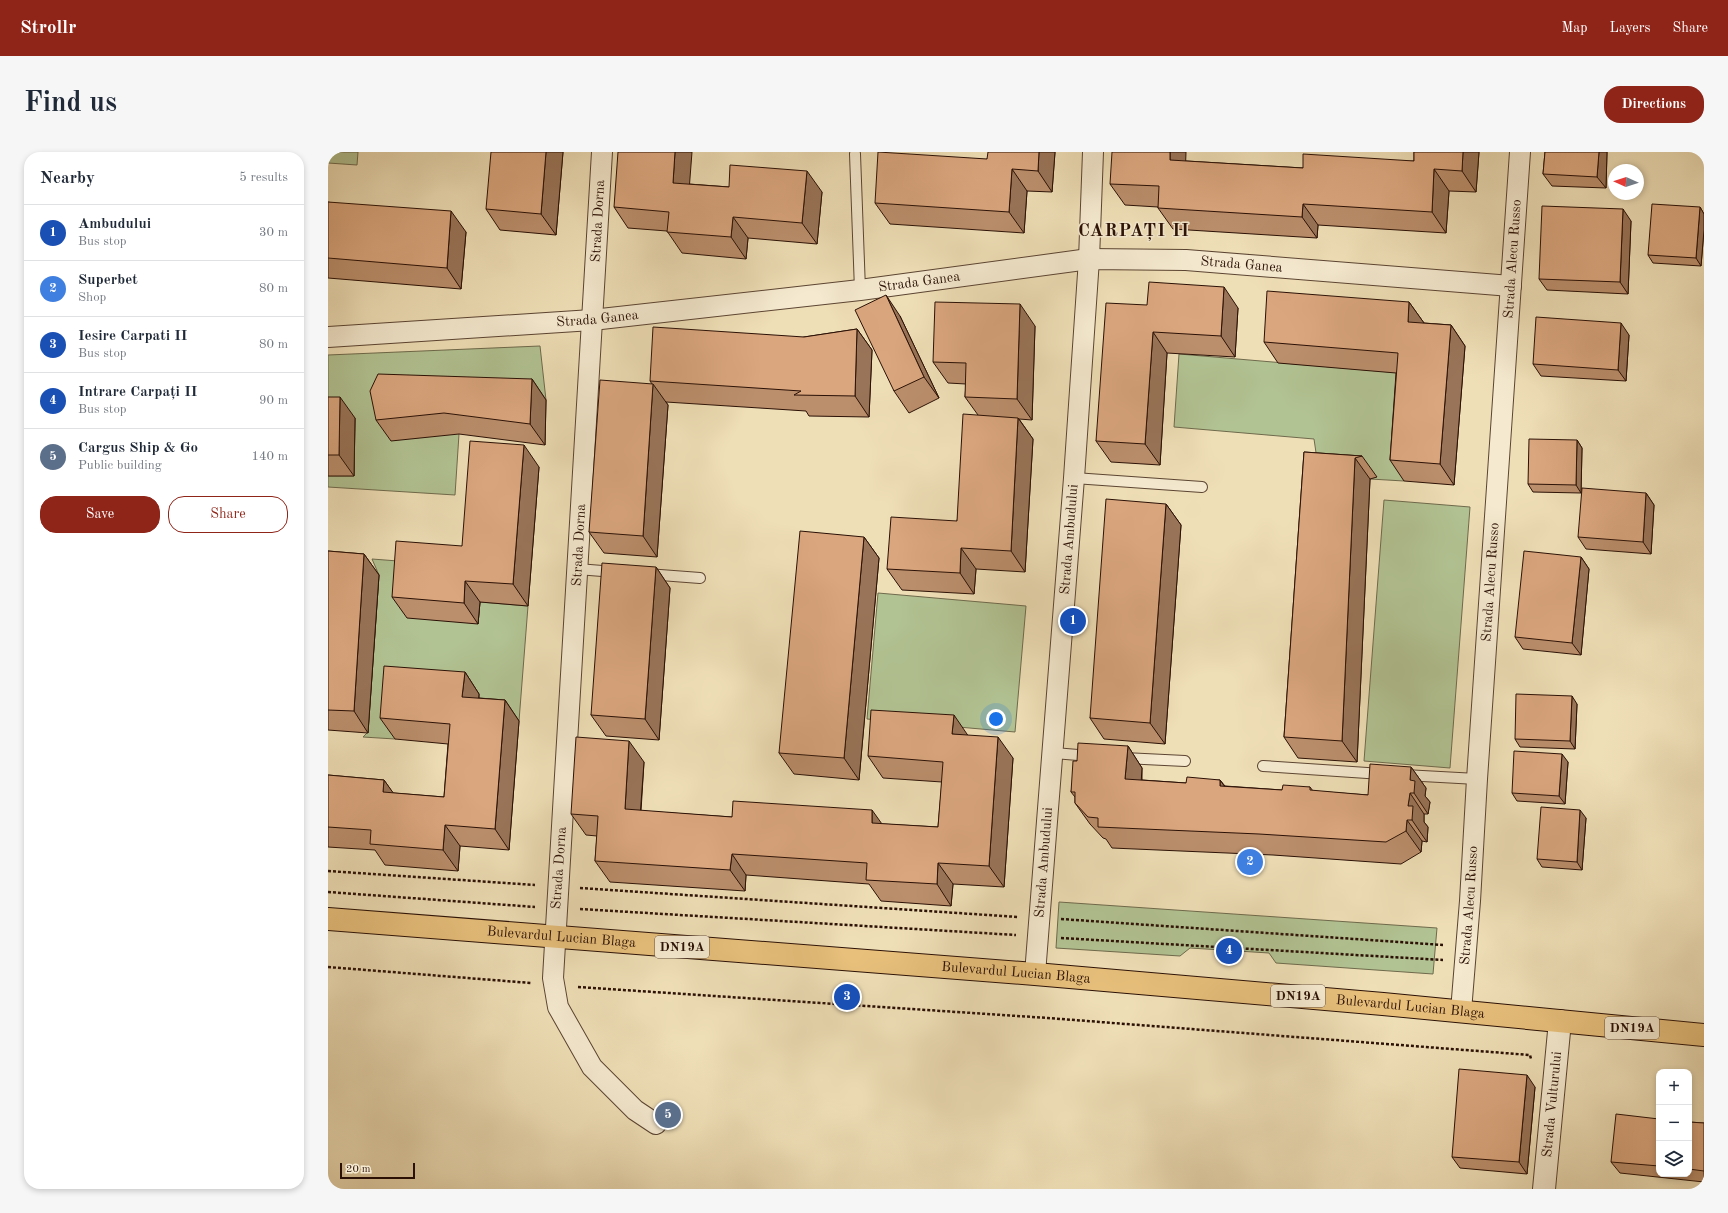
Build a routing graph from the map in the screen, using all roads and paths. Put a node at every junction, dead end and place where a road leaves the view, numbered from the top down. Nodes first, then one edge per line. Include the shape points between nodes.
1 (602, 152) edge
2 (1093, 152) edge
3 (1520, 152) edge
4 (855, 154) dead end
5 (1089, 259) junction
6 (1511, 286) junction
7 (860, 290) junction
8 (592, 320) junction
9 (328, 337) edge
10 (1074, 478) junction
11 (1202, 487) dead end
12 (577, 570) junction
13 (623, 572) edge
14 (638, 574) edge
15 (700, 578) dead end
16 (1054, 753) junction
17 (1100, 756) edge
18 (1116, 757) edge
19 (1186, 761) dead end
20 (1263, 766) dead end
21 (1477, 779) junction
22 (328, 871) edge
23 (558, 886) junction
24 (328, 892) edge
25 (556, 908) junction
26 (328, 919) edge
27 (1039, 927) junction
28 (555, 938) junction
29 (1466, 954) junction
30 (328, 967) edge
31 (1036, 974) junction
32 (555, 985) junction
33 (1461, 1011) junction
34 (1560, 1021) junction
35 (1704, 1034) edge
36 (1532, 1062) dead end
37 (656, 1124) dead end
38 (1544, 1189) edge

1 - 8 street, Strada Dorna
2 - 5 street, Strada Ambudului
3 - 6 street, Strada Alecu Russo
4 - 7 lane
5 - 6 street, Strada Ganea via 1186,260
5 - 7 street, Strada Ganea
5 - 10 street, Strada Ambudului
6 - 21 street, Strada Alecu Russo
7 - 8 street, Strada Ganea
8 - 9 street, Strada Ganea
8 - 12 street, Strada Dorna
10 - 11 lane
10 - 16 street, Strada Ambudului
12 - 13 lane
12 - 23 street, Strada Dorna
14 - 15 lane
16 - 17 lane
16 - 27 street, Strada Ambudului
18 - 19 lane
20 - 21 lane
21 - 29 street, Strada Alecu Russo
22 - 23 path
23 - 25 street, Strada Dorna
23 - 27 path
24 - 25 path
25 - 27 path
25 - 28 street, Strada Dorna
26 - 28 main road, Bulevardul Lucian Blaga / DN19A
27 - 29 path
27 - 29 path
27 - 31 street, Strada Ambudului
28 - 31 main road, Bulevardul Lucian Blaga / DN19A
28 - 32 street, Strada Dorna
29 - 33 street, Strada Alecu Russo
30 - 32 path
31 - 33 main road, Bulevardul Lucian Blaga / DN19A
32 - 36 path via 1048,1018 1530,1055
32 - 37 street, Strada Dorna via 558,1007 592,1067 631,1106
33 - 34 main road, Bulevardul Lucian Blaga / DN19A
34 - 35 main road, Bulevardul Lucian Blaga / DN19A
34 - 38 street, Strada Vulturului

